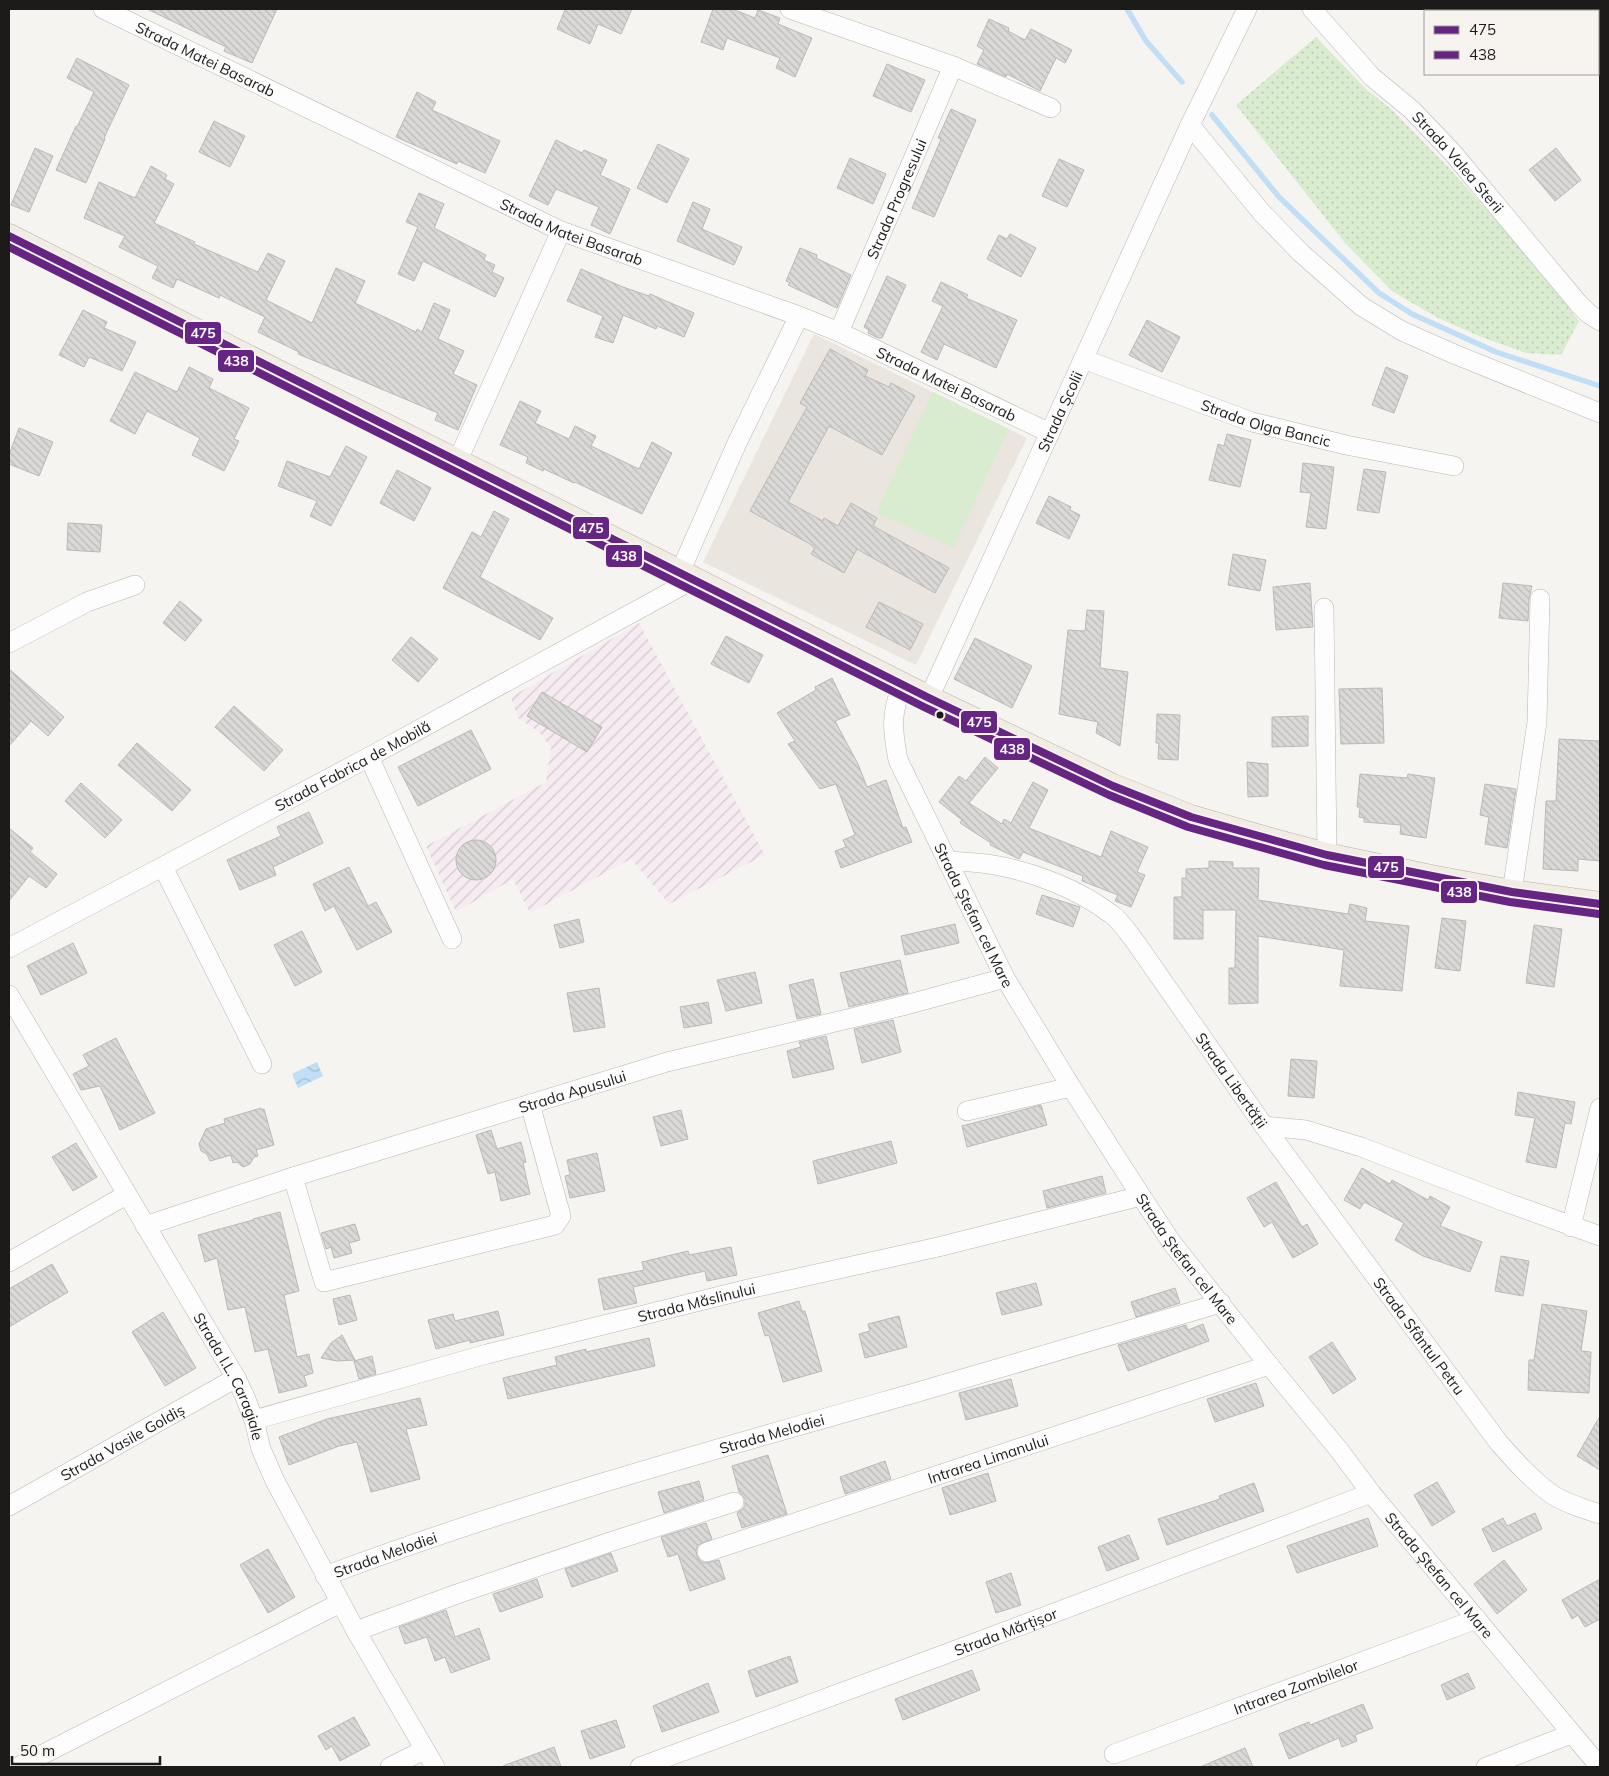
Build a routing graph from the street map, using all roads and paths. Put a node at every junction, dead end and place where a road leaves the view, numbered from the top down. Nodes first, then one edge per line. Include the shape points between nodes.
1 (103, 9) edge
2 (790, 9) edge
3 (1247, 9) edge
4 (1312, 9) edge
5 (953, 66) junction
6 (1051, 108) dead end
7 (1190, 126) junction
8 (561, 232) junction
9 (9, 236) edge
10 (798, 316) junction
11 (1600, 321) edge
12 (840, 332) junction
13 (1083, 359) junction
14 (1600, 413) edge
15 (1050, 433) junction
16 (458, 460) junction
17 (1454, 466) dead end
18 (687, 575) junction
19 (135, 584) dead end
20 (1540, 599) dead end
21 (1324, 608) dead end
22 (9, 643) edge
23 (902, 684) junction
24 (929, 698) junction
25 (369, 757) junction
26 (1327, 855) junction
27 (948, 861) junction
28 (163, 867) junction
29 (1512, 892) junction
30 (1600, 904) edge
31 (452, 939) dead end
32 (9, 948) edge
33 (1005, 978) junction
34 (9, 995) edge
35 (262, 1064) dead end
36 (1071, 1087) junction
37 (530, 1104) junction
38 (1600, 1108) edge
39 (967, 1111) dead end
40 (1264, 1126) junction
41 (294, 1177) junction
42 (126, 1195) junction
43 (1141, 1196) junction
44 (145, 1226) junction
45 (1571, 1227) junction
46 (1600, 1236) edge
47 (9, 1262) edge
48 (1220, 1303) junction
49 (1269, 1365) junction
50 (236, 1378) junction
51 (254, 1420) junction
52 (1371, 1493) junction
53 (734, 1502) dead end
54 (9, 1506) edge
55 (1600, 1514) edge
56 (707, 1552) dead end
57 (325, 1576) junction
58 (340, 1603) junction
59 (1477, 1618) junction
60 (356, 1631) junction
61 (1571, 1734) junction
62 (424, 1750) junction
63 (1114, 1754) dead end
64 (18, 1767) edge
65 (390, 1767) edge
66 (435, 1767) edge
67 (640, 1767) edge
68 (1486, 1767) edge
69 (1600, 1767) edge

1 - 8 street, Strada Matei Basarab
2 - 5 street
3 - 7 street, Strada Școlii
4 - 11 street, Strada Valea Sterii via 1372,77 1412,110 1452,152 1578,303
5 - 6 street
5 - 12 street, Strada Progresului
7 - 13 street, Strada Școlii
7 - 14 street via 1262,213 1361,306 1402,331
8 - 10 street, Strada Matei Basarab
8 - 16 street
9 - 16 main road
10 - 12 street, Strada Matei Basarab
10 - 18 street via 737,443
12 - 15 street, Strada Matei Basarab
13 - 15 street, Strada Școlii
13 - 17 street, Strada Olga Bancic via 1252,422
15 - 24 street, Strada Școlii
16 - 18 main road
18 - 23 main road
18 - 25 street, Strada Fabrica de Mobilă
19 - 22 street via 87,602
20 - 29 street via 1537,722
21 - 26 street
23 - 24 main road
23 - 27 street, Strada Ștefan cel Mare via 894,706 893,724 898,760
24 - 26 main road via 1155,804 1230,829
25 - 28 street, Strada Fabrica de Mobilă
25 - 31 street
26 - 29 main road
27 - 33 street, Strada Ștefan cel Mare
27 - 40 street, Strada Libertății via 993,864 1019,871 1086,898 1112,915 1134,940
28 - 32 street, Strada Fabrica de Mobilă
28 - 35 street
29 - 30 main road
33 - 36 street, Strada Ștefan cel Mare
33 - 37 street, Strada Apusului via 667,1062
34 - 42 street, Strada I.L. Caragiale
36 - 39 street
36 - 43 street, Strada Ștefan cel Mare
37 - 41 street, Strada Apusului
37 - 41 street via 561,1216 555,1226 324,1282
38 - 45 street
40 - 45 street, Strada Libertății via 1306,1130 1361,1147
40 - 55 street, Strada Sfântul Petru via 1499,1443 1551,1494
41 - 44 street, Strada Apusului
42 - 44 street, Strada I.L. Caragiale
42 - 47 street
43 - 48 street, Strada Ștefan cel Mare via 1172,1243
43 - 51 street, Strada Măslinului via 496,1352
44 - 50 street, Strada I.L. Caragiale
45 - 46 street, Strada Libertății
48 - 49 street, Strada Ștefan cel Mare
48 - 57 street, Strada Melodiei via 576,1491 412,1543
49 - 52 street, Strada Ștefan cel Mare
49 - 56 street, Intrarea Limanului
50 - 51 street, Strada I.L. Caragiale
50 - 54 street, Strada Vasile Goldiș
51 - 57 street, Strada I.L. Caragiale via 261,1449 275,1481
52 - 59 street, Strada Ștefan cel Mare
52 - 67 street, Strada Mărțișor
53 - 60 street via 512,1575
57 - 58 street, Strada I.L. Caragiale
58 - 60 street, Strada I.L. Caragiale
58 - 64 street
59 - 61 street, Strada Ștefan cel Mare
59 - 63 street, Intrarea Zambilelor
60 - 62 street, Strada I.L. Caragiale
61 - 68 street
61 - 69 street, Strada Ștefan cel Mare
62 - 65 street
62 - 66 street, Strada I.L. Caragiale

